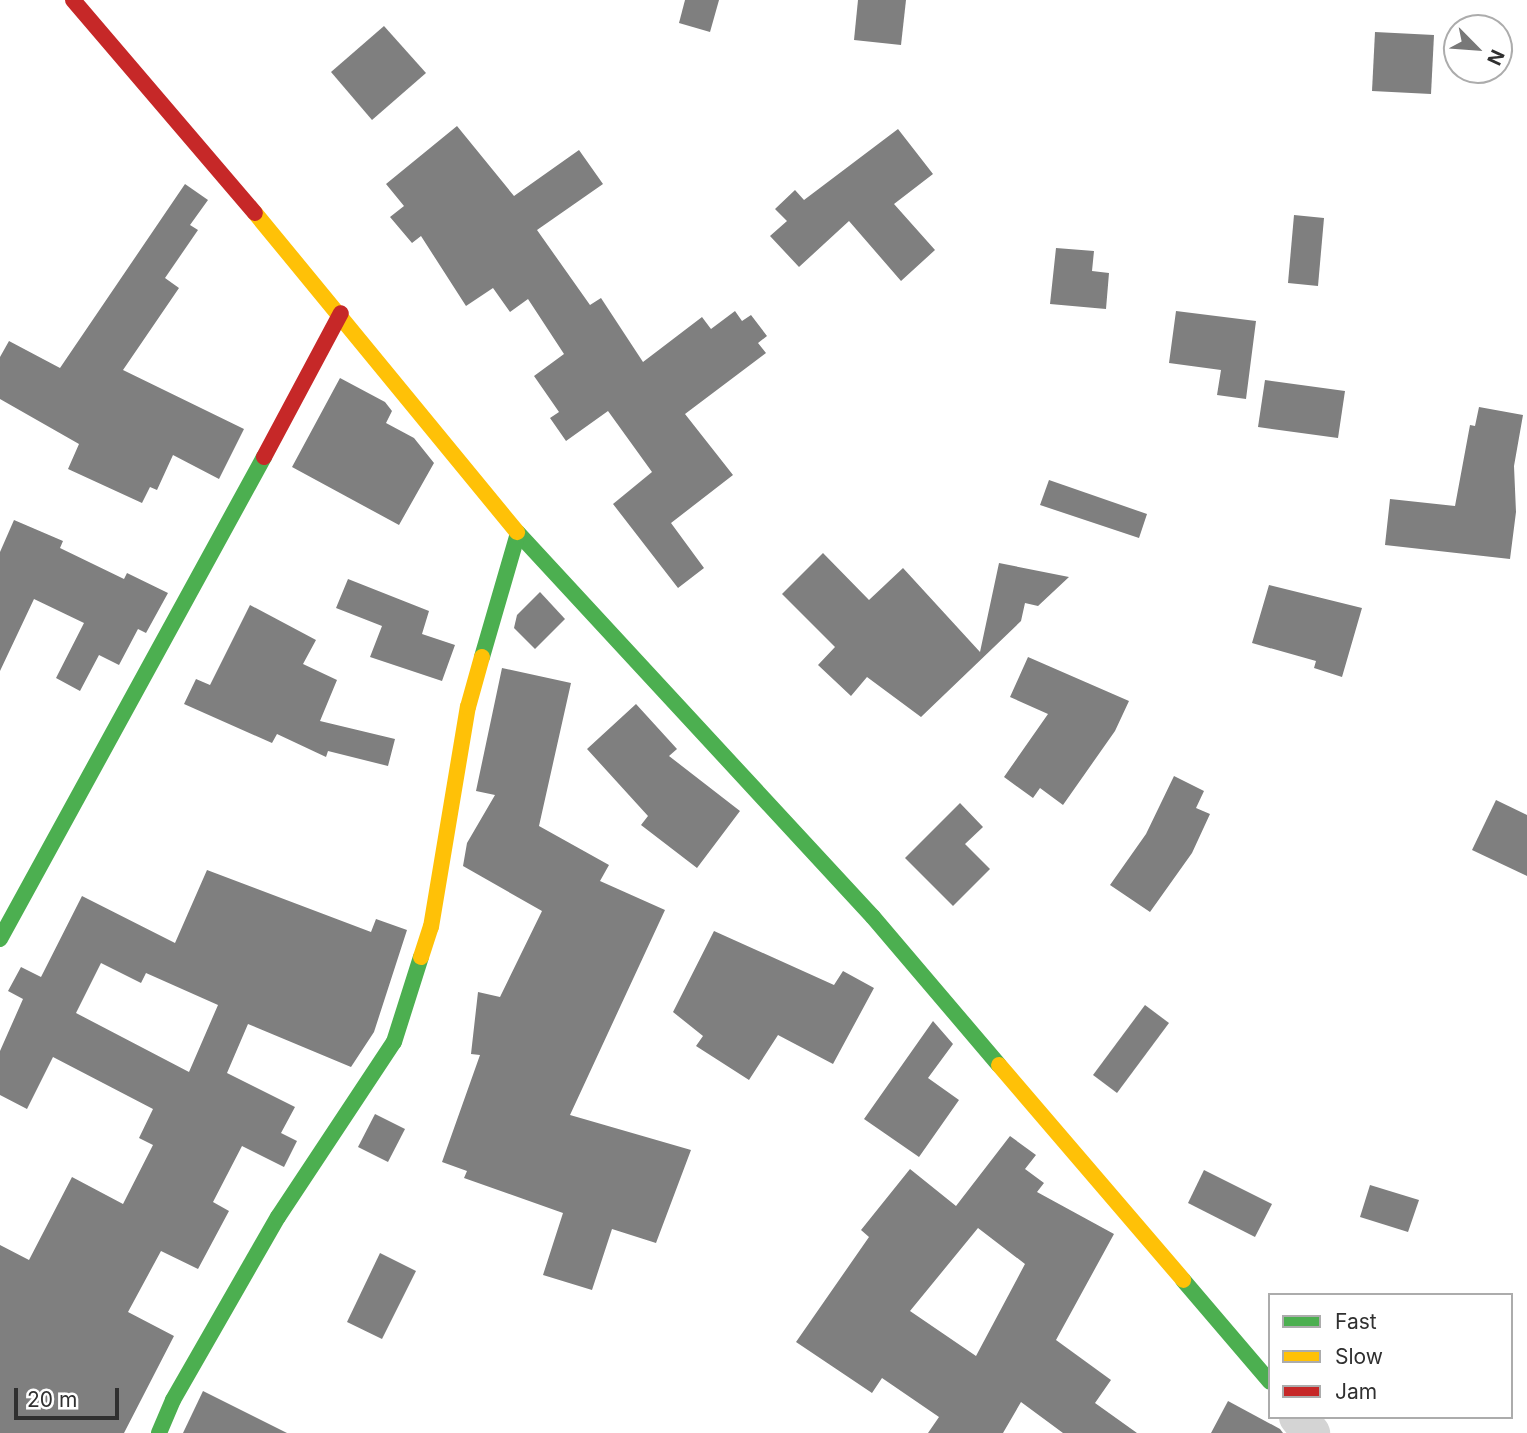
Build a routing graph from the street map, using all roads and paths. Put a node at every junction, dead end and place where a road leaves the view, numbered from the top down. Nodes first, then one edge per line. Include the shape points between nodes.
1 (74, 0) edge
2 (341, 313) junction
3 (518, 533) junction
4 (0, 939) edge
5 (1268, 1380) edge
6 (1300, 1419) edge
7 (159, 1433) edge
8 (1311, 1433) edge

1 - 2 street
2 - 3 street
2 - 4 street via 154,665
3 - 5 street via 873,917
3 - 7 street via 468,707 431,927 394,1042 278,1217
6 - 8 street

